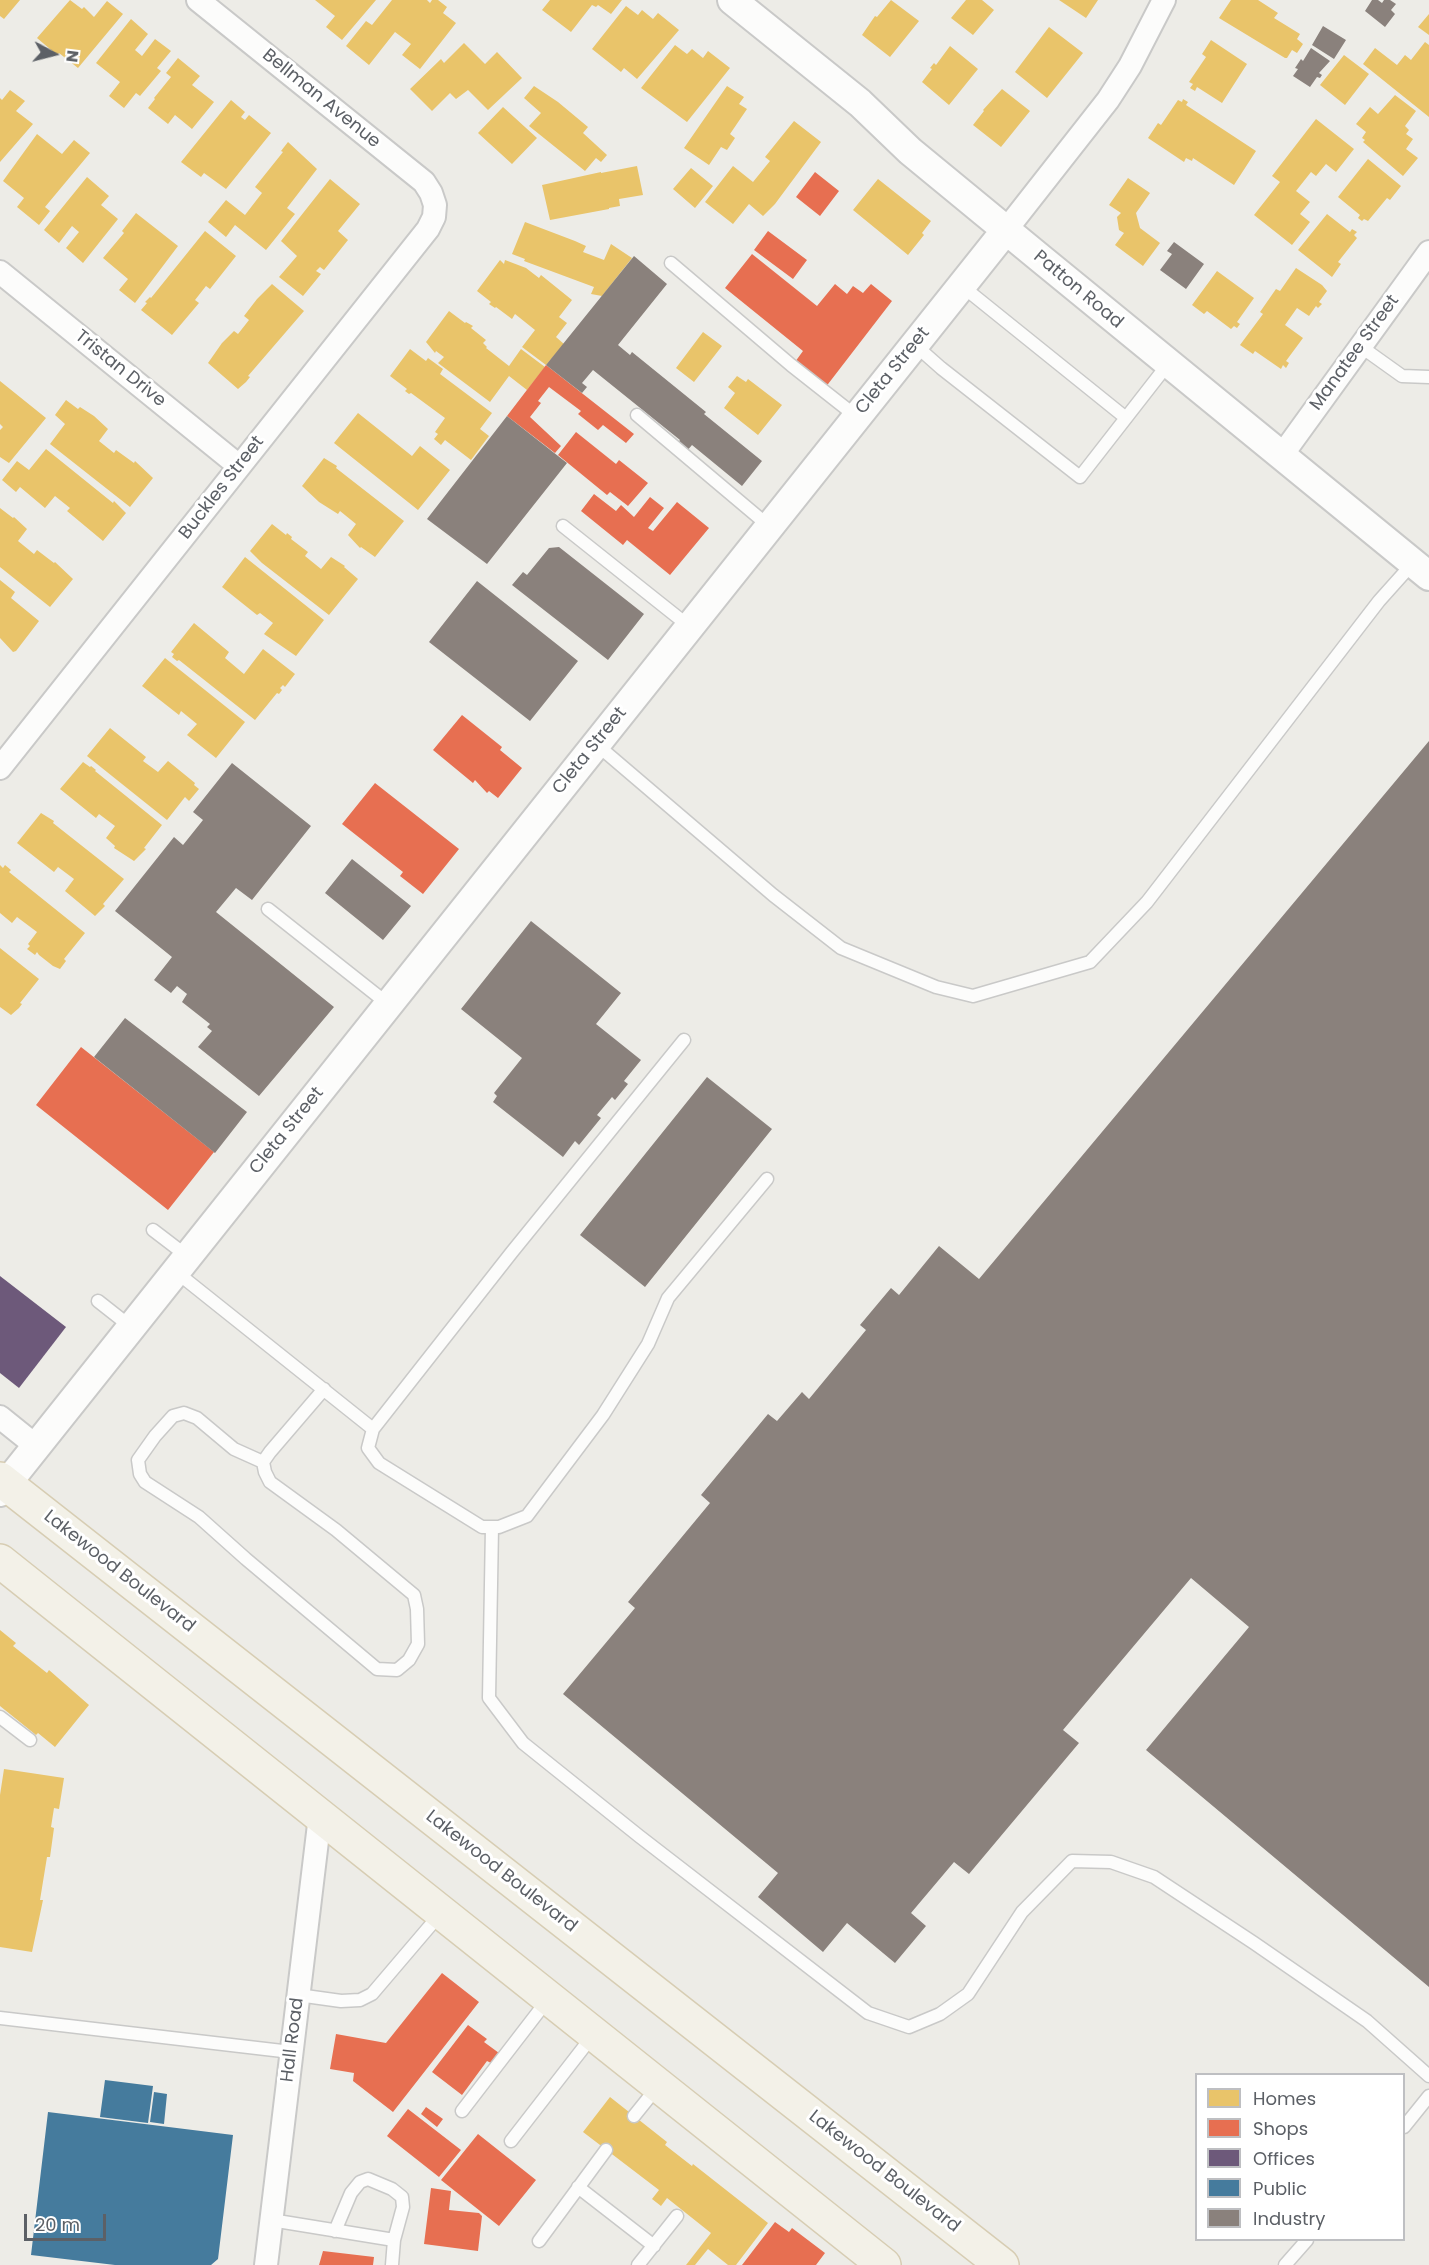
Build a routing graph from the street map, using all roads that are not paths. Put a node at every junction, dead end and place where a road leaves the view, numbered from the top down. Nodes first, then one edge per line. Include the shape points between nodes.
1 (198, 0) edge
2 (732, 0) edge
3 (1164, 0) edge
4 (435, 205) joint
5 (1006, 230) junction
6 (1429, 252) edge
7 (671, 263) dead end
8 (0, 272) edge
9 (962, 286) junction
10 (915, 345) junction
11 (1360, 346) junction
12 (1168, 364) junction
13 (1429, 377) edge
14 (637, 415) dead end
15 (857, 417) junction
16 (1126, 418) junction
17 (1282, 455) junction
18 (239, 466) junction
19 (563, 526) dead end
20 (770, 526) junction
21 (1421, 569) edge
22 (690, 627) junction
23 (597, 744) junction
24 (0, 768) edge
25 (268, 909) dead end
26 (388, 1004) junction
27 (684, 1040) dead end
28 (767, 1179) dead end
29 (153, 1230) dead end
30 (182, 1264) junction
31 (98, 1301) dead end
32 (132, 1327) junction
33 (324, 1389) junction
34 (0, 1417) edge
35 (373, 1429) junction
36 (36, 1446) junction
37 (263, 1462) junction
38 (2, 1485) edge
39 (492, 1527) junction
40 (0, 1561) edge
41 (0, 1717) edge
42 (30, 1740) dead end
43 (320, 1816) junction
44 (441, 1912) junction
45 (298, 1995) junction
46 (550, 1997) junction
47 (0, 2018) edge
48 (595, 2033) junction
49 (291, 2052) junction
50 (1429, 2076) edge
51 (659, 2085) junction
52 (1429, 2096) edge
53 (462, 2111) dead end
54 (634, 2116) dead end
55 (1405, 2126) edge
56 (511, 2141) dead end
57 (606, 2150) dead end
58 (578, 2187) junction
59 (677, 2216) dead end
60 (271, 2220) junction
61 (335, 2231) junction
62 (394, 2240) junction
63 (538, 2241) dead end
64 (1306, 2241) edge
65 (654, 2246) junction
66 (266, 2265) edge
67 (392, 2265) edge
68 (638, 2265) edge
69 (884, 2265) edge
70 (1002, 2265) edge
71 (1285, 2265) edge

1 - 4 street, Bellman Avenue via 424,182
2 - 5 street, Patton Road via 860,103 910,151
3 - 5 street, Cleta Street via 1108,100
4 - 18 street, Buckles Street via 428,229
5 - 9 street, Cleta Street
5 - 12 street, Patton Road
6 - 11 street, Manatee Street
7 - 15 lane
8 - 18 street, Tristan Drive
9 - 10 street, Cleta Street
9 - 16 lane
10 - 15 street, Cleta Street
10 - 16 lane via 1080,477
11 - 13 lane via 1402,376
11 - 17 street, Manatee Street
12 - 16 lane
12 - 17 street, Patton Road
14 - 20 lane
15 - 20 street, Cleta Street
17 - 21 street, Patton Road
18 - 24 street, Buckles Street
19 - 22 lane
20 - 22 street, Cleta Street
21 - 23 lane via 1379,601 1147,902 1090,962 973,996 936,987 841,948 773,896
22 - 23 street, Cleta Street
23 - 26 street, Cleta Street
25 - 26 lane
26 - 30 street, Cleta Street
27 - 35 lane
28 - 39 lane via 668,1298 648,1344 603,1415 527,1516
29 - 30 lane
30 - 32 street, Cleta Street
30 - 33 lane
31 - 32 lane
32 - 36 street, Cleta Street
33 - 35 lane
33 - 37 lane
34 - 36 street
35 - 39 lane via 368,1448 379,1463 482,1527
36 - 38 street, Cleta Street
37 - 37 lane via 270,1482 414,1595 418,1644 409,1660 397,1670 377,1669 199,1517 145,1482 138,1460 173,1416 184,1413 197,1418 234,1449
38 - 70 main road, Lakewood Boulevard
39 - 50 lane via 489,1698 524,1743 868,2013 909,2027 940,2014 968,1994 1022,1912 1072,1861 1111,1862 1154,1876 1254,1943 1367,2021
40 - 43 main road
41 - 42 lane
43 - 44 main road
43 - 45 street, Hall Road
44 - 45 lane via 372,1994 350,2001
44 - 46 main road
45 - 49 street, Hall Road
46 - 48 main road
46 - 53 lane
47 - 49 lane
48 - 51 main road
48 - 56 lane
49 - 60 street, Hall Road
51 - 54 lane
51 - 69 main road
52 - 55 lane
57 - 58 lane
58 - 63 lane
58 - 65 lane
59 - 65 lane
60 - 61 lane
60 - 66 street, Hall Road
61 - 62 lane
61 - 62 lane via 351,2193 368,2179 402,2197
62 - 67 lane
64 - 71 lane
65 - 68 lane

